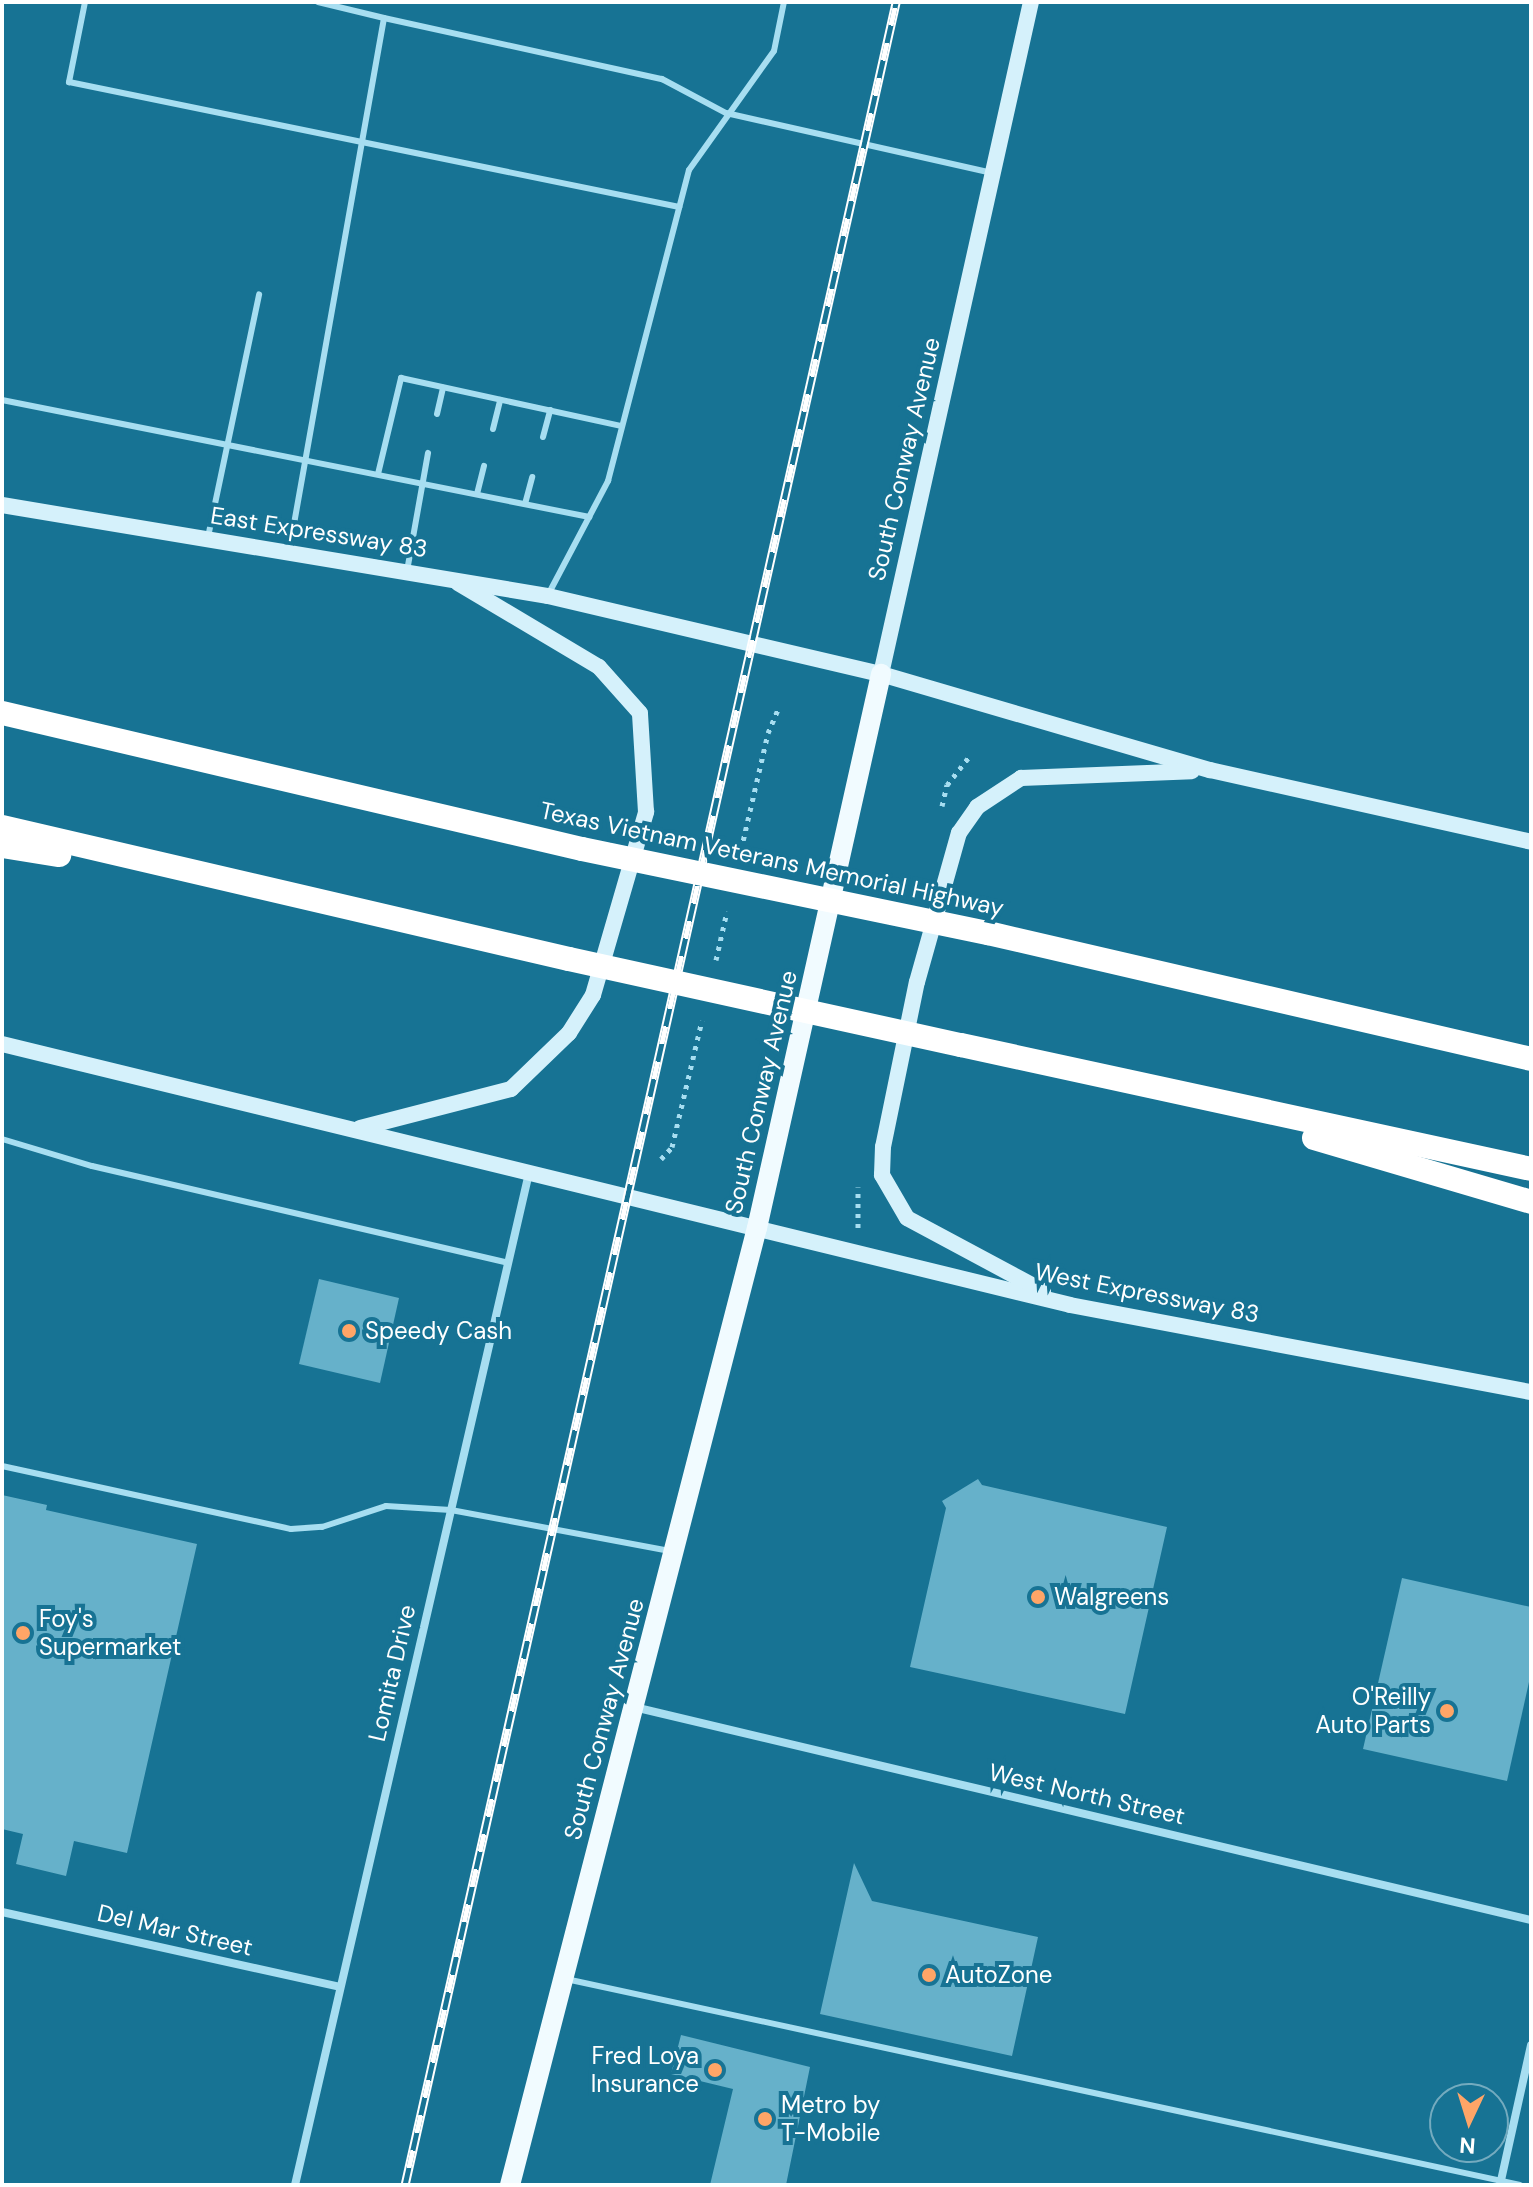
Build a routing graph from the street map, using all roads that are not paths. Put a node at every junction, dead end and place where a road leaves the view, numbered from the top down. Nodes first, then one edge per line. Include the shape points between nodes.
1 (85, 2) edge
2 (318, 2) edge
3 (784, 2) edge
4 (1031, 2) edge
5 (384, 18) junction
6 (726, 113) junction
7 (362, 138) junction
8 (995, 174) junction
9 (679, 207) junction
10 (259, 294) dead end
11 (443, 388) junction
12 (2, 400) edge
13 (500, 400) junction
14 (550, 410) junction
15 (437, 414) dead end
16 (622, 426) junction
17 (493, 429) dead end
18 (543, 437) dead end
19 (227, 444) junction
20 (428, 453) dead end
21 (306, 458) junction
22 (484, 466) dead end
23 (378, 474) junction
24 (532, 477) dead end
25 (423, 483) junction
26 (477, 494) junction
27 (525, 504) junction
28 (2, 505) edge
29 (589, 517) junction
30 (208, 539) junction
31 (289, 552) junction
32 (407, 571) junction
33 (449, 578) junction
34 (548, 596) junction
35 (881, 674) junction
36 (2, 713) edge
37 (1210, 770) junction
38 (2, 827) edge
39 (1531, 842) edge
40 (2, 846) edge
41 (309, 896) junction
42 (2, 1044) edge
43 (1531, 1059) edge
44 (1139, 1086) junction
45 (359, 1128) junction
46 (2, 1139) edge
47 (1531, 1169) edge
48 (529, 1171) junction
49 (1531, 1202) edge
50 (757, 1228) junction
51 (508, 1263) junction
52 (1070, 1305) junction
53 (1531, 1392) edge
54 (2, 1466) edge
55 (451, 1510) junction
56 (675, 1552) junction
57 (633, 1707) junction
58 (2, 1912) edge
59 (1531, 1920) edge
60 (563, 1978) junction
61 (339, 1987) junction
62 (1531, 2045) edge
63 (1500, 2183) edge
64 (295, 2185) edge
65 (510, 2185) edge
66 (1520, 2185) edge

1 - 7 lane via 69,82
2 - 5 lane
3 - 6 lane via 774,51
4 - 8 main road, South Conway Avenue
5 - 6 lane via 662,79
5 - 7 lane
6 - 8 lane
6 - 9 lane via 689,170
7 - 9 lane
7 - 21 lane
8 - 35 main road, South Conway Avenue
9 - 16 lane
10 - 19 lane
11 - 13 lane
11 - 15 lane
11 - 23 lane via 401,378
12 - 19 lane
13 - 14 lane
13 - 17 lane
14 - 16 lane
14 - 18 lane
16 - 29 lane via 608,481
19 - 21 lane
19 - 30 lane
20 - 25 lane
21 - 23 lane
21 - 31 lane
22 - 26 lane
23 - 25 lane
24 - 27 lane
25 - 26 lane
25 - 32 lane
26 - 27 lane
27 - 29 lane
28 - 30 main road, East Expressway 83
29 - 34 lane
30 - 31 main road, East Expressway 83
31 - 32 main road, East Expressway 83
32 - 33 main road, East Expressway 83
33 - 34 main road, East Expressway 83
33 - 45 main road via 599,667 640,713 646,812 593,995 569,1033 511,1089
34 - 35 main road, East Expressway 83
35 - 37 main road
35 - 50 main road, South Conway Avenue
36 - 43 highway, Texas Vietnam Veterans Memorial Highway, bridge via 582,849 988,933
37 - 39 main road
37 - 52 main road via 1042,774 997,789 959,833 917,982 883,1147 882,1175 891,1197 907,1218 933,1236
38 - 41 highway
40 - 41 highway
41 - 44 highway, bridge
42 - 45 main road
44 - 47 highway
44 - 49 highway
45 - 48 main road
46 - 51 lane via 92,1166
48 - 50 main road, West Expressway 83
48 - 51 street, Lomita Drive
50 - 52 main road, West Expressway 83
50 - 56 main road, South Conway Avenue
51 - 55 street, Lomita Drive
52 - 53 main road, West Expressway 83
54 - 55 lane via 291,1529 322,1527 386,1506
55 - 56 lane
55 - 61 street, Lomita Drive
56 - 57 main road, South Conway Avenue
57 - 59 street, West North Street
57 - 60 main road, South Conway Avenue
58 - 61 street, Del Mar Street
60 - 63 lane
60 - 65 main road, South Conway Avenue
61 - 64 street, Lomita Drive
62 - 63 street
63 - 66 lane

